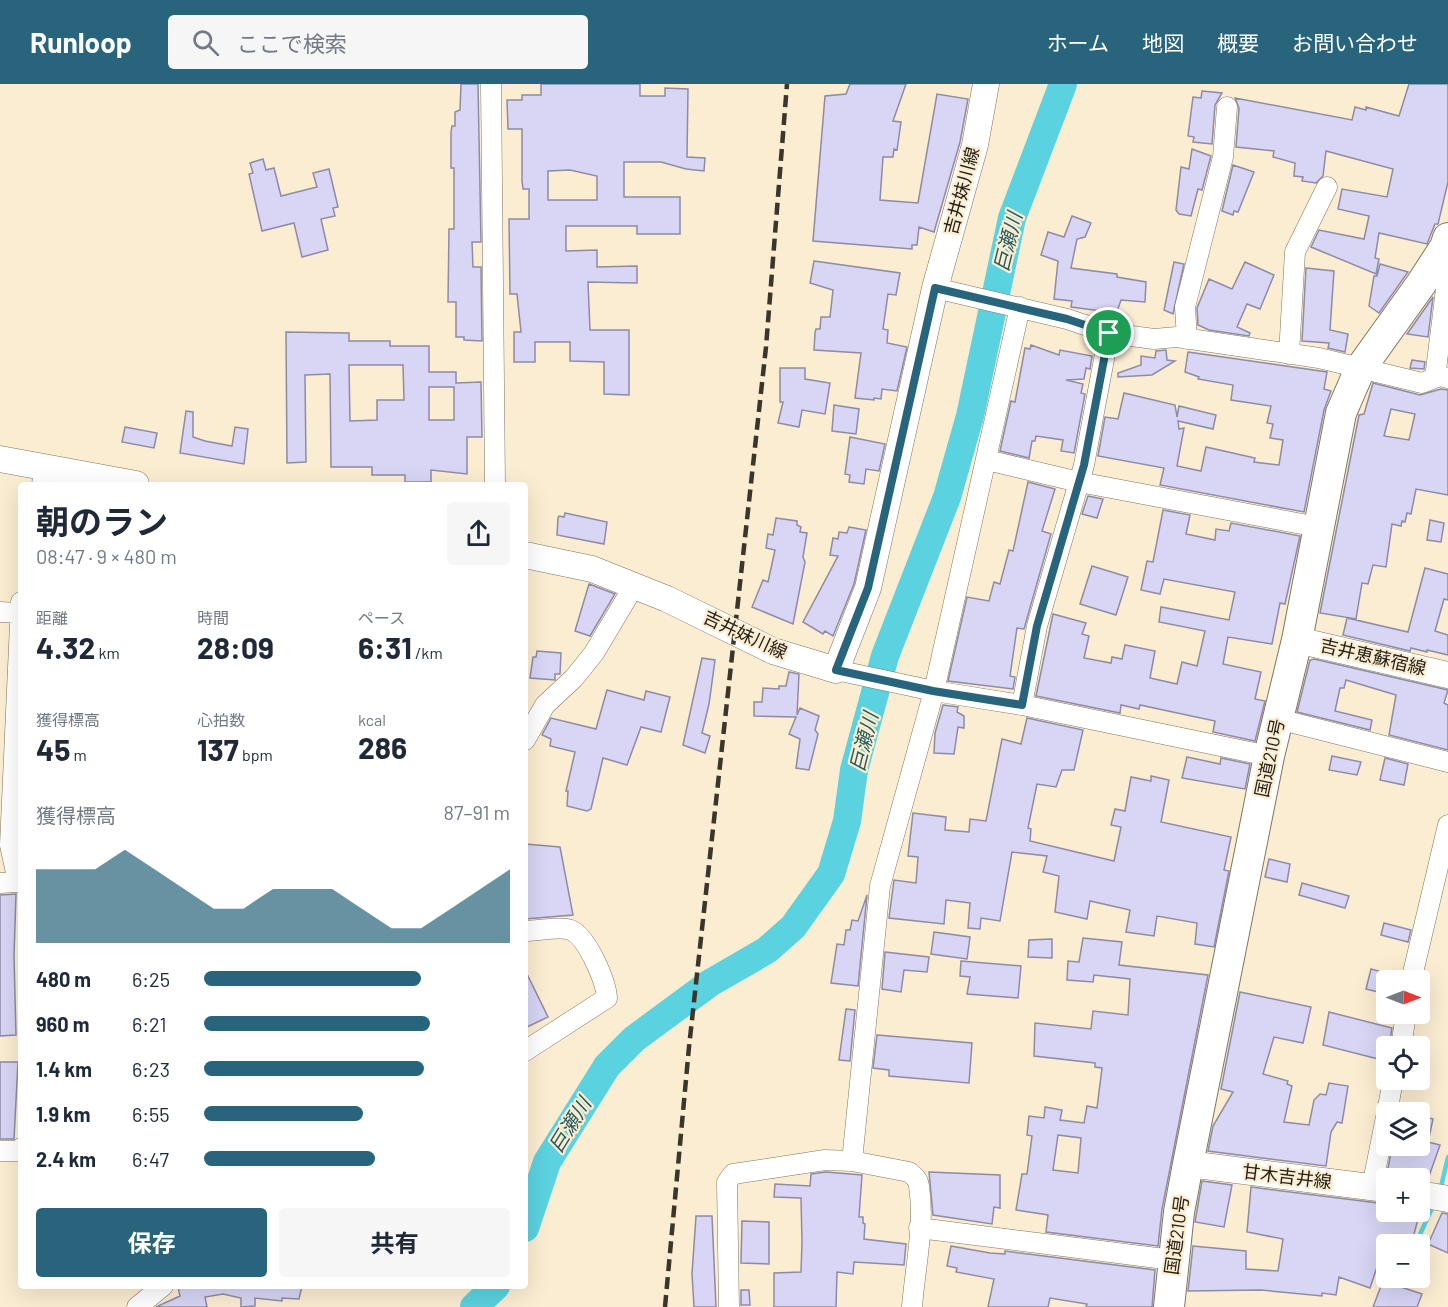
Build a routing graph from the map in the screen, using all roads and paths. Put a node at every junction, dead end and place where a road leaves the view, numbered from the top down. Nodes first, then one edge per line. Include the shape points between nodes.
1 (491, 84) edge
2 (986, 84) edge
3 (1227, 107) dead end
4 (1327, 187) dead end
5 (1447, 242) edge
6 (939, 289) junction
7 (1018, 307) junction
8 (1446, 308) edge
9 (1109, 333) junction
10 (1187, 339) junction
11 (1289, 354) junction
12 (1360, 369) junction
13 (1441, 378) edge
14 (0, 459) edge
15 (987, 460) junction
16 (43, 476) edge
17 (113, 482) edge
18 (495, 482) edge
19 (1079, 482) junction
20 (1318, 527) junction
21 (528, 556) edge
22 (634, 586) junction
23 (13, 609) edge
24 (1297, 640) junction
25 (18, 666) edge
26 (841, 672) junction
27 (1448, 675) edge
28 (929, 690) junction
29 (1022, 705) junction
30 (1278, 719) junction
31 (529, 721) edge
32 (18, 724) edge
33 (1269, 756) junction
34 (1448, 762) edge
35 (17, 769) edge
36 (1448, 825) edge
37 (15, 879) edge
38 (1440, 899) edge
39 (528, 931) edge
40 (1415, 970) edge
41 (528, 1049) edge
42 (18, 1150) edge
43 (0, 1151) edge
44 (852, 1161) junction
45 (1188, 1164) junction
46 (1376, 1188) edge
47 (919, 1228) junction
48 (1173, 1260) junction
49 (159, 1289) edge
50 (137, 1307) edge
51 (729, 1307) edge
52 (912, 1307) edge
53 (1169, 1307) edge

1 - 18 street
2 - 6 main road, 吉井妹川線
3 - 10 street via 1223,157 1185,308
4 - 11 street via 1295,252
5 - 8 street
5 - 12 highway, 国道210号
6 - 7 street
6 - 26 main road, 吉井妹川線 via 868,588
7 - 9 street
7 - 15 street
8 - 13 street
9 - 10 street
9 - 19 street
10 - 11 street
11 - 12 street
12 - 13 street via 1422,383
12 - 20 highway, 国道210号 via 1341,414
14 - 16 main road
15 - 19 street
15 - 28 street
16 - 17 main road
19 - 20 street
19 - 29 street via 1037,626
20 - 24 highway, 国道210号
21 - 22 main road, 吉井妹川線 via 592,569
22 - 26 main road, 吉井妹川線 via 668,598 773,651
22 - 31 street via 594,653
23 - 25 street
24 - 27 main road, 吉井恵蘇宿線
24 - 30 highway, 国道210号
26 - 28 street
28 - 29 street
28 - 44 street via 880,886
29 - 33 street
30 - 33 highway, 国道210号
30 - 34 street
32 - 35 street
33 - 45 highway, 国道210号
35 - 37 street via 10,845
36 - 38 street
38 - 40 street
39 - 41 street via 569,929 581,936 608,998
42 - 43 street
44 - 47 street via 909,1172 915,1177 919,1184
44 - 51 street via 825,1160 733,1174 727,1182
45 - 46 main road, 甘木吉井線
45 - 48 highway, 国道210号
47 - 48 street
47 - 52 street
48 - 53 highway, 国道210号
49 - 50 street

